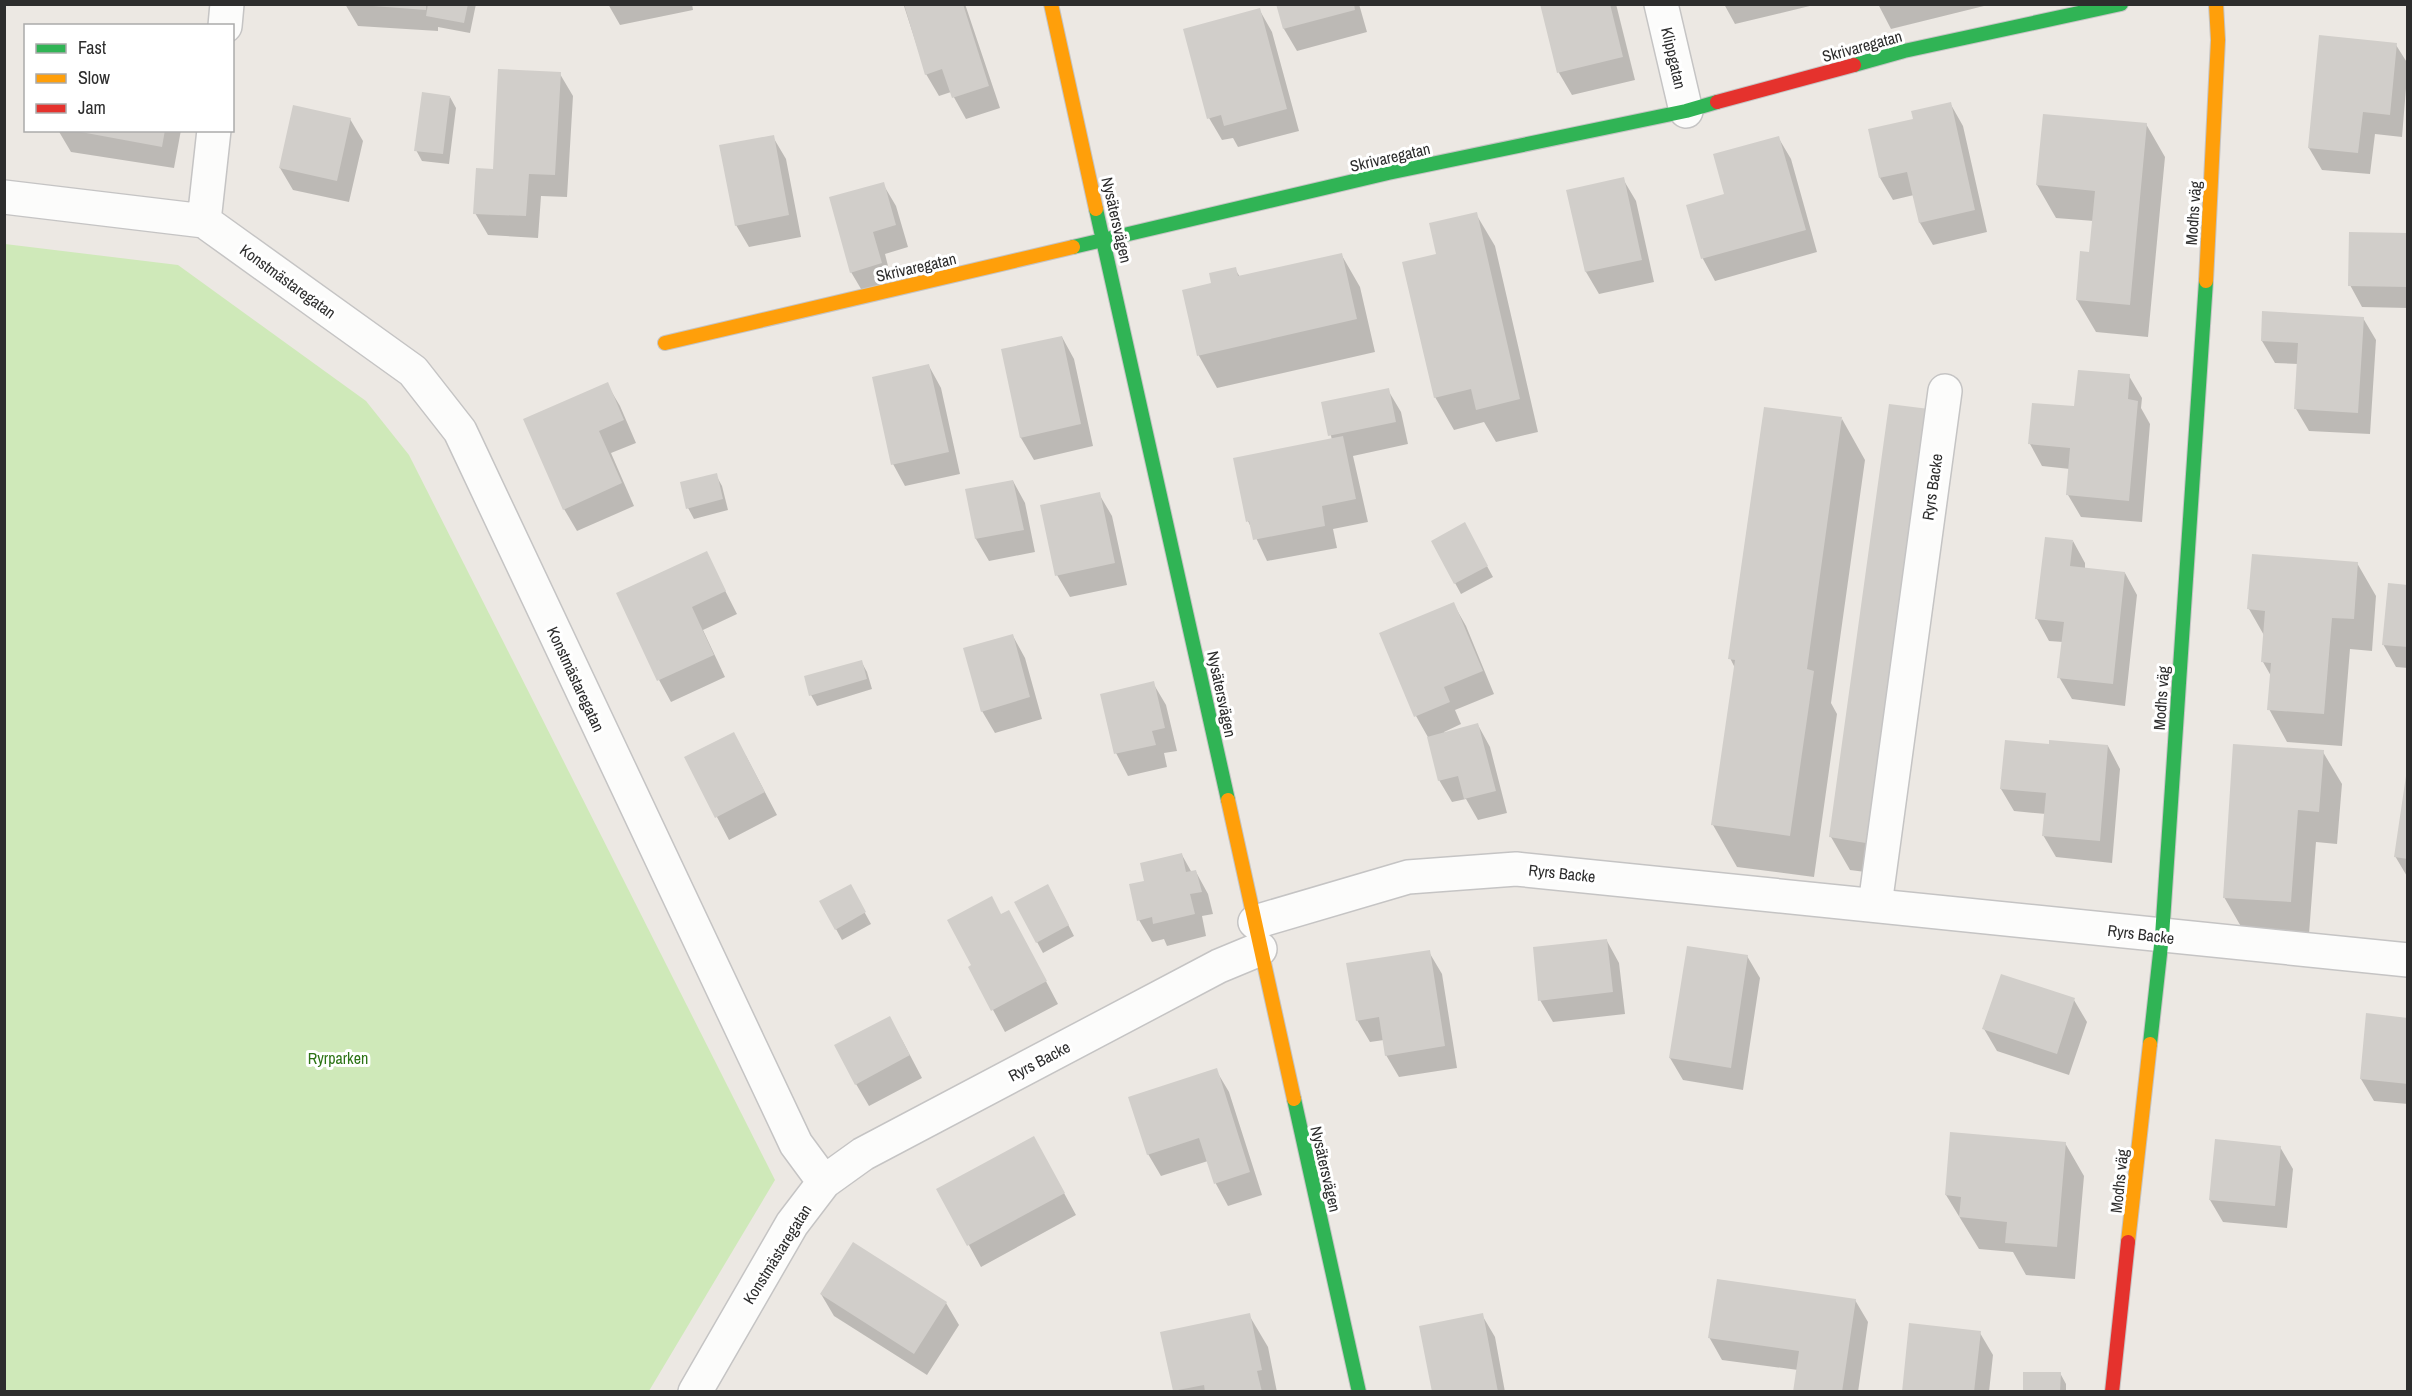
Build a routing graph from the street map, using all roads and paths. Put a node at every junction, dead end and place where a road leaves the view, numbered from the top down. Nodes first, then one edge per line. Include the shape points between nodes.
1 (227, 4) edge
2 (1051, 4) edge
3 (1661, 4) edge
4 (2121, 4) edge
5 (2216, 4) edge
6 (225, 24) edge
7 (1686, 111) junction
8 (214, 132) edge
9 (4, 197) edge
10 (204, 221) junction
11 (1105, 241) junction
12 (665, 343) dead end
13 (1945, 390) dead end
14 (1875, 904) junction
15 (1258, 935) junction
16 (2162, 936) junction
17 (2408, 960) edge
18 (824, 1182) junction
19 (695, 1392) edge
20 (1359, 1392) edge
21 (2112, 1392) edge

1 - 6 street
2 - 11 street, Nysätersvägen
3 - 7 street, Klippgatan
4 - 7 street, Skrivaregatan via 1904,51
5 - 16 street, Modhs väg via 2212,185
7 - 11 street, Skrivaregatan via 1388,173
8 - 10 street
9 - 10 street, Konstmästaregatan
10 - 18 street, Konstmästaregatan via 413,371 460,431 796,1144
11 - 12 street, Skrivaregatan
11 - 15 street, Nysätersvägen
13 - 14 street, Ryrs Backe
14 - 15 street, Ryrs Backe via 1515,869 1408,877 1285,915
14 - 16 street, Ryrs Backe
15 - 18 street, Ryrs Backe via 1219,966 863,1154
15 - 20 street, Nysätersvägen
16 - 17 street, Ryrs Backe
16 - 21 street, Modhs väg
18 - 19 street, Konstmästaregatan via 792,1224

